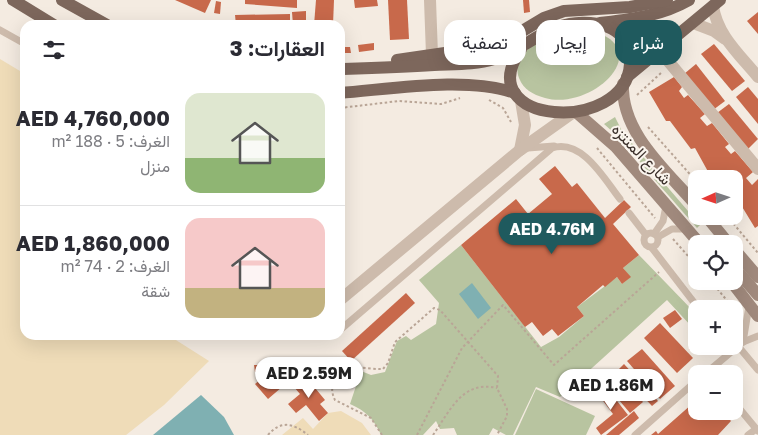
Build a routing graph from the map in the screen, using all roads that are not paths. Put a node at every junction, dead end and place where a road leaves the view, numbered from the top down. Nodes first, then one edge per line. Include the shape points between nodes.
1 (13, 0) edge
2 (62, 0) edge
3 (430, 0) edge
4 (667, 0) edge
5 (689, 0) edge
6 (717, 3) edge
7 (46, 20) edge
8 (98, 20) edge
9 (605, 22) edge
10 (693, 24) junction
11 (605, 26) edge
12 (0, 30) edge
13 (682, 33) edge
14 (536, 37) edge
15 (727, 40) junction
16 (20, 41) edge
17 (526, 45) edge
18 (432, 56) junction
19 (444, 64) edge
20 (512, 65) edge
21 (642, 65) edge
22 (671, 65) edge
23 (371, 68) junction
24 (345, 69) edge
25 (758, 77) edge
26 (625, 80) junction
27 (345, 93) edge
28 (518, 97) junction
29 (574, 112) junction
30 (557, 146) junction
31 (520, 150) junction
32 (758, 169) edge
33 (688, 196) edge
34 (620, 199) dead end
35 (666, 203) junction
36 (629, 213) dead end
37 (713, 225) edge
38 (689, 230) junction
39 (646, 235) junction
40 (693, 235) edge
41 (722, 235) edge
42 (656, 236) junction
43 (652, 248) junction
44 (743, 260) edge
45 (758, 277) edge
46 (743, 278) edge
47 (739, 290) edge
48 (758, 295) edge
49 (345, 296) edge
50 (692, 300) edge
51 (749, 305) junction
52 (758, 316) edge
53 (345, 326) edge
54 (743, 331) edge
55 (758, 336) edge
56 (743, 343) edge
57 (743, 348) edge
58 (728, 355) edge
59 (717, 365) edge
60 (758, 370) edge
61 (688, 388) edge
62 (743, 413) edge
63 (757, 430) edge
64 (635, 435) edge
65 (748, 435) edge

1 - 7 main road
2 - 8 main road
3 - 18 street
4 - 18 main road via 630,7 564,11 498,43
5 - 9 main road via 649,17
6 - 10 main road
6 - 15 street via 716,20
10 - 13 main road
10 - 15 street via 714,31
11 - 26 main road via 616,31 628,47 630,67
12 - 16 lane
14 - 17 main road
15 - 25 street
18 - 23 main road via 397,60
19 - 23 main road
20 - 28 main road via 511,82
21 - 26 main road
22 - 32 street
23 - 24 main road
26 - 29 main road via 603,102
26 - 33 main road, شارع المنتزه via 622,101 630,124
27 - 28 main road via 470,84 497,87
28 - 29 main road via 547,112
28 - 31 street via 525,125
29 - 31 street
29 - 35 main road, شارع المنتزه via 616,147
30 - 31 lane
30 - 34 lane via 570,148 584,156
30 - 53 lane
31 - 49 street
35 - 38 main road, شارع المنتزه
35 - 42 lane
36 - 39 lane
37 - 41 main road
38 - 40 main road, شارع المنتزه
38 - 42 lane via 672,229
39 - 42 lane
39 - 43 lane via 645,245
42 - 43 lane via 658,243
43 - 50 lane
44 - 45 main road
46 - 48 main road
47 - 51 main road
51 - 52 main road
51 - 54 lane
55 - 56 lane
57 - 60 lane
58 - 59 lane
61 - 64 lane
62 - 63 lane
63 - 65 lane

